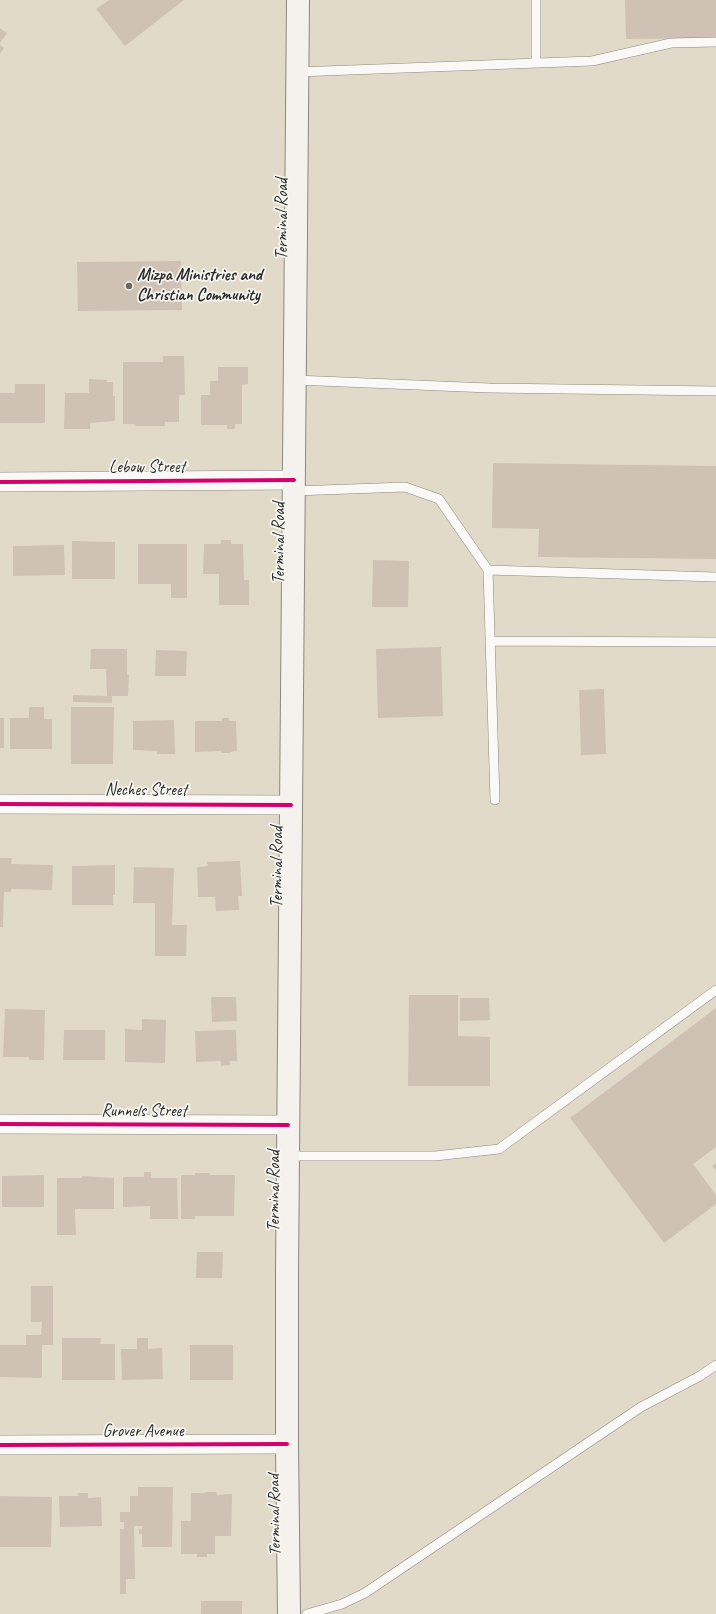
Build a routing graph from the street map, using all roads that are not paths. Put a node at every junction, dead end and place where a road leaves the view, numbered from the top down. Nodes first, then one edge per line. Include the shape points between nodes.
1 (298, 0) edge
2 (536, 0) edge
3 (716, 42) edge
4 (536, 64) junction
5 (297, 72) junction
6 (295, 380) junction
7 (716, 391) edge
8 (0, 482) edge
9 (294, 485) junction
10 (488, 570) junction
11 (716, 578) edge
12 (491, 641) junction
13 (716, 642) edge
14 (495, 800) dead end
15 (0, 804) edge
16 (291, 804) junction
17 (716, 990) edge
18 (0, 1124) edge
19 (288, 1125) junction
20 (288, 1156) junction
21 (716, 1365) edge
22 (287, 1444) junction
23 (0, 1445) edge
24 (289, 1614) edge
25 (307, 1614) edge

1 - 5 main road, Terminal Road
2 - 4 lane
3 - 4 lane via 671,43 592,61
4 - 5 lane
5 - 6 main road, Terminal Road
6 - 7 lane via 489,388
6 - 9 main road, Terminal Road
8 - 9 street, Lebow Street
9 - 10 lane via 405,487 438,498
9 - 16 main road, Terminal Road
10 - 11 lane
10 - 12 lane
12 - 13 lane
12 - 14 lane
15 - 16 street, Neches Street
16 - 19 main road, Terminal Road
17 - 20 lane via 499,1149 435,1156
18 - 19 street, Runnels Street
19 - 20 main road, Terminal Road
20 - 22 main road, Terminal Road
21 - 25 lane via 641,1407 365,1593 342,1604
22 - 23 street, Grover Avenue
22 - 24 main road, Terminal Road

